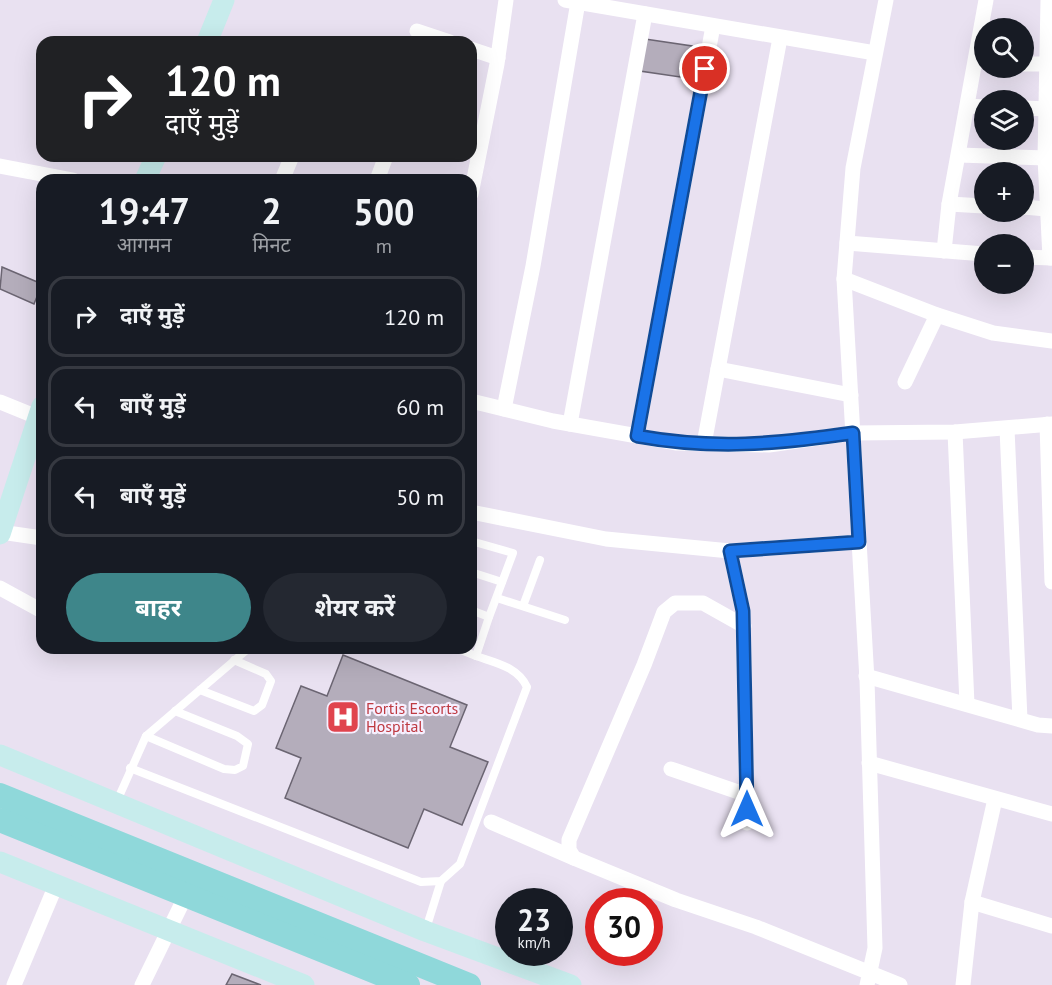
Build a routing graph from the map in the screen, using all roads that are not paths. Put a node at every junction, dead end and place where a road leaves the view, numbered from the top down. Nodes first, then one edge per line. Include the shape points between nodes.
1 (224, 0) edge
2 (506, 0) edge
3 (886, 0) edge
4 (986, 0) edge
5 (1048, 0) edge
6 (571, 1) edge
7 (645, 14) junction
8 (984, 18) edge
9 (713, 26) junction
10 (417, 30) dead end
11 (209, 36) edge
12 (434, 36) edge
13 (780, 38) junction
14 (477, 51) edge
15 (875, 53) junction
16 (498, 58) junction
17 (1034, 64) edge
18 (1047, 64) junction
19 (975, 78) edge
20 (968, 106) junction
21 (974, 106) edge
22 (1034, 108) edge
23 (1048, 109) junction
24 (477, 144) edge
25 (959, 155) junction
26 (1045, 158) junction
27 (0, 166) edge
28 (42, 174) edge
29 (949, 204) junction
30 (974, 205) edge
31 (1034, 208) edge
32 (1047, 209) junction
33 (847, 243) junction
34 (944, 251) junction
35 (974, 253) edge
36 (1034, 257) edge
37 (1051, 258) edge
38 (844, 279) junction
39 (937, 315) junction
40 (1052, 341) edge
41 (717, 369) junction
42 (905, 381) dead end
43 (851, 395) junction
44 (0, 402) edge
45 (477, 402) edge
46 (504, 409) junction
47 (36, 413) edge
48 (570, 424) junction
49 (1050, 424) edge
50 (36, 428) edge
51 (1007, 429) junction
52 (955, 432) junction
53 (853, 433) junction
54 (637, 436) junction
55 (704, 444) junction
56 (477, 513) edge
57 (0, 533) edge
58 (36, 537) edge
59 (859, 542) junction
60 (477, 543) edge
61 (730, 551) junction
62 (540, 560) dead end
63 (477, 574) edge
64 (502, 582) junction
65 (1052, 582) edge
66 (0, 588) edge
67 (497, 598) junction
68 (523, 606) junction
69 (36, 608) edge
70 (477, 612) edge
71 (489, 617) junction
72 (566, 620) dead end
73 (744, 626) junction
74 (477, 653) edge
75 (242, 654) edge
76 (471, 654) edge
77 (476, 656) joint
78 (234, 660) junction
79 (866, 676) junction
80 (200, 690) junction
81 (967, 704) junction
82 (175, 711) junction
83 (1020, 719) junction
84 (1052, 726) edge
85 (146, 736) junction
86 (0, 755) edge
87 (869, 763) junction
88 (130, 768) junction
89 (671, 769) dead end
90 (0, 795) edge
91 (747, 795) junction
92 (995, 799) junction
93 (117, 802) junction
94 (1052, 814) edge
95 (0, 820) edge
96 (491, 822) dead end
97 (747, 823) dead end
98 (574, 858) junction
99 (0, 862) edge
100 (441, 881) junction
101 (56, 885) junction
102 (186, 895) junction
103 (972, 902) junction
104 (1052, 926) edge
105 (169, 931) junction
106 (425, 931) junction
107 (868, 979) edge
108 (399, 983) edge
109 (14, 985) edge
110 (142, 985) edge
111 (304, 985) edge
112 (469, 985) edge
113 (571, 985) edge
114 (900, 985) edge
115 (963, 985) edge

1 - 11 street
2 - 16 street
3 - 15 street
4 - 8 street
5 - 18 street
6 - 7 street
6 - 46 street via 533,266
7 - 9 street
7 - 48 street
9 - 13 street
9 - 54 street
10 - 12 street
13 - 15 street
13 - 41 street
14 - 16 street
15 - 33 street via 853,168
16 - 24 street
17 - 18 street
18 - 23 street
19 - 20 street
20 - 21 street
20 - 25 street
22 - 23 street
23 - 26 street
25 - 26 street
25 - 29 street
26 - 32 street
27 - 28 street
29 - 30 street
29 - 34 street
31 - 32 street
32 - 37 street
33 - 34 street
33 - 38 street
34 - 35 street
36 - 37 street
38 - 39 street
38 - 43 street
39 - 40 street via 993,333
39 - 42 street
41 - 43 street
41 - 55 street
43 - 53 street
44 - 47 street
45 - 46 street
46 - 48 street
48 - 54 street
49 - 51 street
49 - 65 street
50 - 57 street
51 - 52 street
51 - 83 street
52 - 53 street
52 - 81 street
53 - 55 street via 769,445
53 - 59 street
54 - 55 street
56 - 61 street via 606,540
57 - 58 street
59 - 61 street
59 - 79 street
60 - 64 lane via 513,554
61 - 73 street
62 - 68 lane
63 - 64 lane
64 - 67 lane
66 - 69 street
67 - 68 lane
67 - 71 lane
68 - 72 lane
70 - 71 lane
71 - 74 lane
73 - 91 street
73 - 98 street via 703,603 675,603 664,612 569,840
75 - 78 lane
76 - 77 lane
77 - 100 lane via 508,668 522,677 527,687 460,864
78 - 80 lane
78 - 80 lane via 266,674 271,681 262,705 254,711
79 - 81 street
79 - 87 street
80 - 82 lane
81 - 83 street
82 - 85 lane
82 - 85 lane via 248,744 243,766 224,769
83 - 84 street
85 - 88 lane
86 - 93 street
87 - 92 street
87 - 107 street via 874,948
88 - 93 lane
88 - 100 lane via 421,882
89 - 91 street
90 - 112 main road
91 - 97 street
92 - 94 street
92 - 103 street
93 - 106 street
95 - 102 main road
96 - 98 street
98 - 107 street via 676,900 756,927
99 - 101 street
100 - 106 lane
101 - 105 street
101 - 109 street
102 - 105 street
102 - 108 main road
103 - 104 street
103 - 115 street
105 - 110 street
105 - 111 street
106 - 113 street
107 - 114 street

